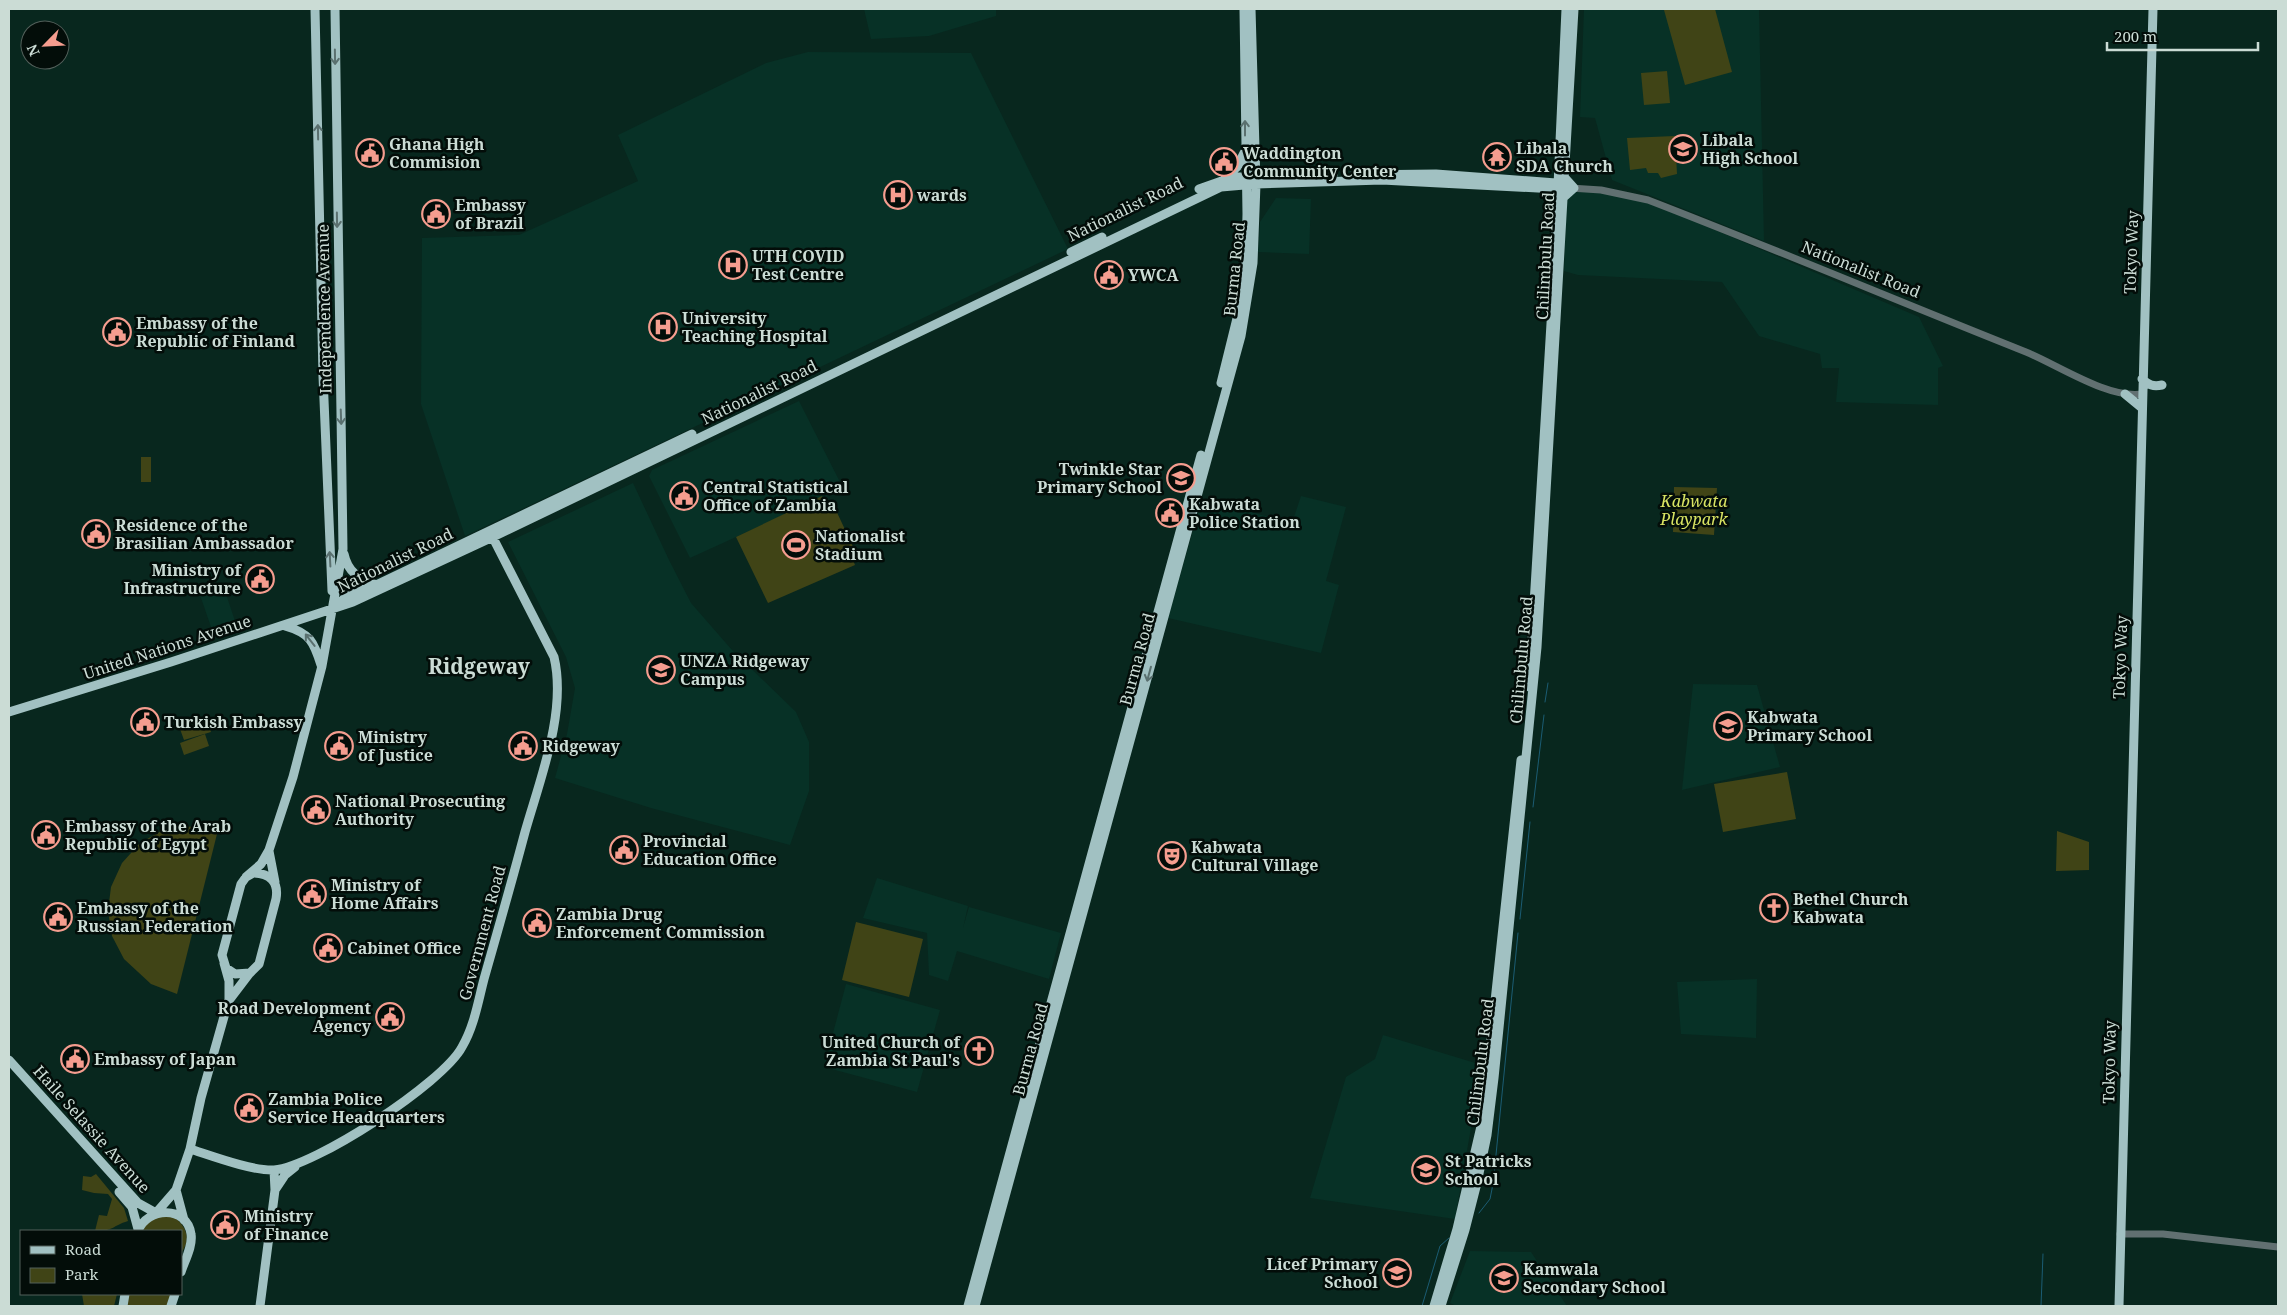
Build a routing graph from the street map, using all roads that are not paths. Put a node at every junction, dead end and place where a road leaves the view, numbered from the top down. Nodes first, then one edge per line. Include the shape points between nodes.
1 (315, 9) edge
2 (335, 9) edge
3 (1244, 9) edge
4 (1251, 9) edge
5 (1566, 9) edge
6 (1574, 9) edge
7 (2153, 9) edge
8 (1245, 147) junction
9 (1256, 157) junction
10 (1246, 180) junction
11 (1256, 180) junction
12 (1272, 180) junction
13 (1221, 183) junction
14 (1541, 185) junction
15 (1560, 187) junction
16 (1574, 188) junction
17 (1256, 198) junction
18 (1247, 204) junction
19 (340, 374) junction
20 (323, 376) junction
21 (2162, 385) dead end
22 (2142, 386) junction
23 (2125, 394) junction
24 (2142, 408) junction
25 (491, 534) junction
26 (343, 549) junction
27 (376, 585) junction
28 (333, 608) junction
29 (285, 626) junction
30 (322, 666) junction
31 (9, 712) edge
32 (269, 850) junction
33 (246, 878) junction
34 (275, 883) junction
35 (224, 963) junction
36 (250, 973) junction
37 (229, 1000) junction
38 (9, 1060) edge
39 (9, 1069) edge
40 (190, 1149) junction
41 (299, 1163) junction
42 (274, 1170) junction
43 (176, 1190) junction
44 (275, 1190) junction
45 (156, 1213) junction
46 (184, 1220) junction
47 (138, 1230) edge
48 (2120, 1234) junction
49 (2278, 1247) edge
50 (184, 1258) edge
51 (260, 1306) edge
52 (968, 1306) edge
53 (975, 1306) edge
54 (1434, 1306) edge
55 (1441, 1306) edge
56 (2118, 1306) edge

20 -> 1 main road, Independence Avenue
2 -> 19 main road, Independence Avenue
8 -> 3 main road, Burma Road
4 - 9 main road, Burma Road
5 - 15 main road, Chilimbulu Road
6 - 15 main road, Chilimbulu Road
7 - 22 main road, Tokyo Way
8 - 10 main road, Burma Road
8 - 13 main road via 1237,167
9 - 11 main road, Burma Road
9 - 12 main road
10 - 11 main road, Nationalist Road
10 - 13 main road, Nationalist Road
10 - 18 main road, Burma Road
11 - 12 main road, Nationalist Road
11 - 17 main road, Burma Road
12 - 14 main road, Nationalist Road
12 - 17 main road via 1261,188
13 - 18 main road via 1238,191
13 - 25 main road, Nationalist Road
14 - 15 main road, Nationalist Road
14 - 15 main road
15 - 16 main road
15 - 16 main road
15 - 54 main road, Chilimbulu Road via 1528,704 1484,1107 1457,1229
15 - 55 main road, Chilimbulu Road via 1534,695 1494,1078 1477,1183
16 - 23 street, Nationalist Road via 1648,200
17 -> 53 main road, Burma Road via 1252,272 1241,336
18 - 52 main road, Burma Road via 1243,294 1232,343
19 - 20 main road
19 -> 26 main road, Independence Avenue
28 -> 20 main road, Independence Avenue
21 - 22 main road
22 - 23 main road
22 - 24 main road, Tokyo Way
23 - 24 main road
24 - 48 main road, Tokyo Way
25 - 27 main road, Nationalist Road
25 - 28 main road, Nationalist Road via 353,602
25 - 41 main road, Government Road via 554,657 558,694 541,777 477,1010 462,1048 446,1066 394,1110
26 - 27 main road via 350,570
26 - 28 main road, Independence Avenue
27 - 28 main road, Nationalist Road via 348,595
28 - 29 main road, United Nations Avenue
28 - 30 main road, Independence Avenue
30 -> 29 main road via 308,636
29 - 31 main road, United Nations Avenue
30 - 32 main road, Independence Avenue
32 - 33 main road, Independence Avenue
32 - 34 main road, Independence Avenue
33 - 34 main road via 253,873 263,873
33 - 35 main road, Independence Avenue via 241,884 222,955
34 - 36 main road, Independence Avenue via 276,899 259,964
35 - 36 main road via 235,974
35 - 37 main road, Independence Avenue via 229,981
36 - 37 main road, Independence Avenue
37 - 40 main road, Independence Avenue
38 - 45 main road, Haile Selassie Avenue via 138,1203
39 - 47 main road, Haile Selassie Avenue via 126,1200 132,1208
40 - 42 main road, Government Road
40 - 43 main road, Independence Avenue
41 - 42 main road, Government Road
41 - 44 main road via 284,1175
42 - 44 main road
43 - 45 main road, Independence Avenue
43 - 46 main road
44 - 51 main road
45 - 46 main road via 171,1212
45 - 47 main road, Independence Avenue via 146,1219
46 - 50 main road via 191,1233 190,1248
48 - 49 street via 2163,1234
48 - 56 main road, Tokyo Way

